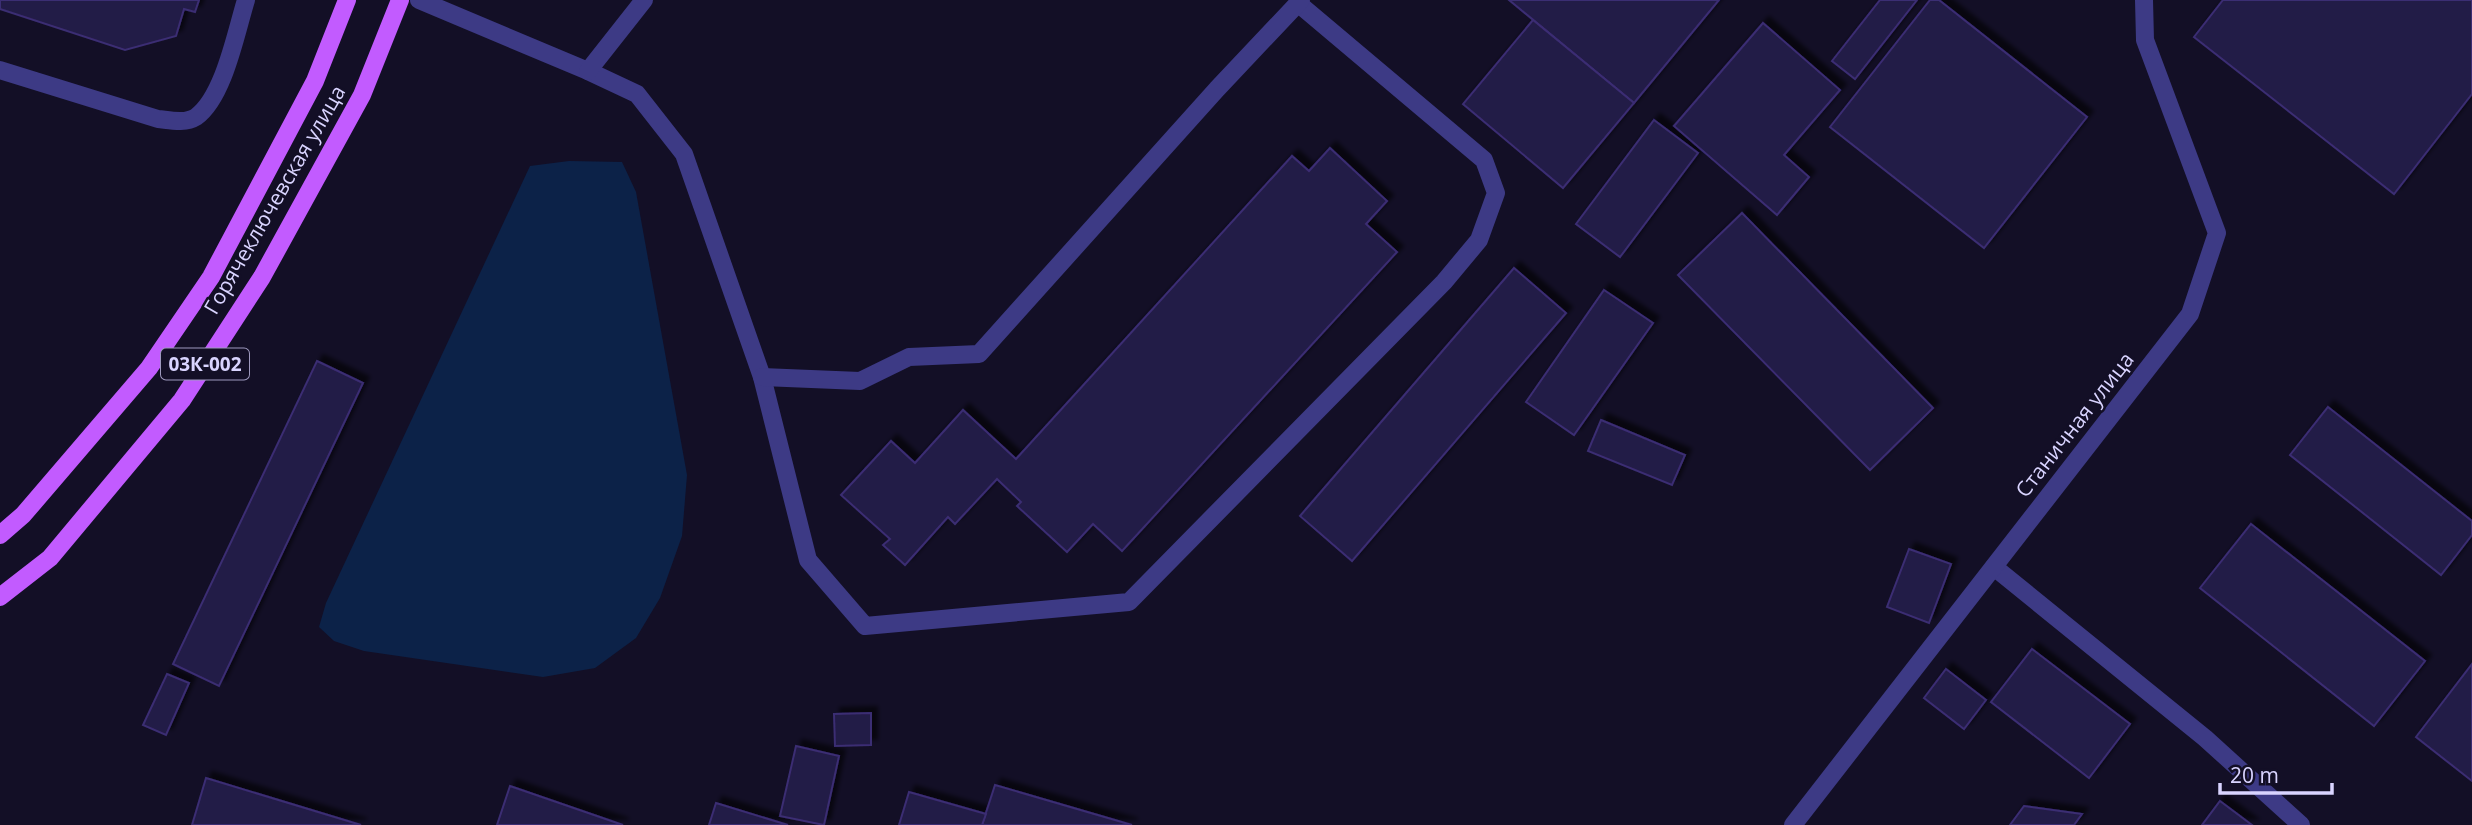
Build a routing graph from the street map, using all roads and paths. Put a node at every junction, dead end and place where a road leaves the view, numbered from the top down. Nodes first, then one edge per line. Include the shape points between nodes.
1 (246, 0) edge
2 (347, 0) edge
3 (400, 0) edge
4 (419, 0) edge
5 (644, 0) edge
6 (2144, 0) edge
7 (1300, 2) edge
8 (0, 70) edge
9 (588, 71) junction
10 (762, 377) junction
11 (0, 535) edge
12 (1994, 567) junction
13 (0, 597) edge
14 (1793, 825) edge
15 (2301, 825) edge

1 - 8 street via 220,82 195,117 158,119
2 - 11 main road, Горячеключевская улица / 03К-002 via 315,81 211,277 149,368 23,515
3 - 13 main road, Горячеключевская улица / 03К-002 via 349,119 262,277 182,400 50,558
4 - 9 street
5 - 9 street
6 - 12 street, Станичная улица via 2145,40 2217,233 2190,314
7 - 10 street via 979,354 909,357 860,381
7 - 10 street via 1484,160 1496,193 1479,240 1444,282 1129,602 865,626 808,560
9 - 10 street via 637,94 684,154
12 - 14 street, Станичная улица
12 - 15 street via 2205,738

